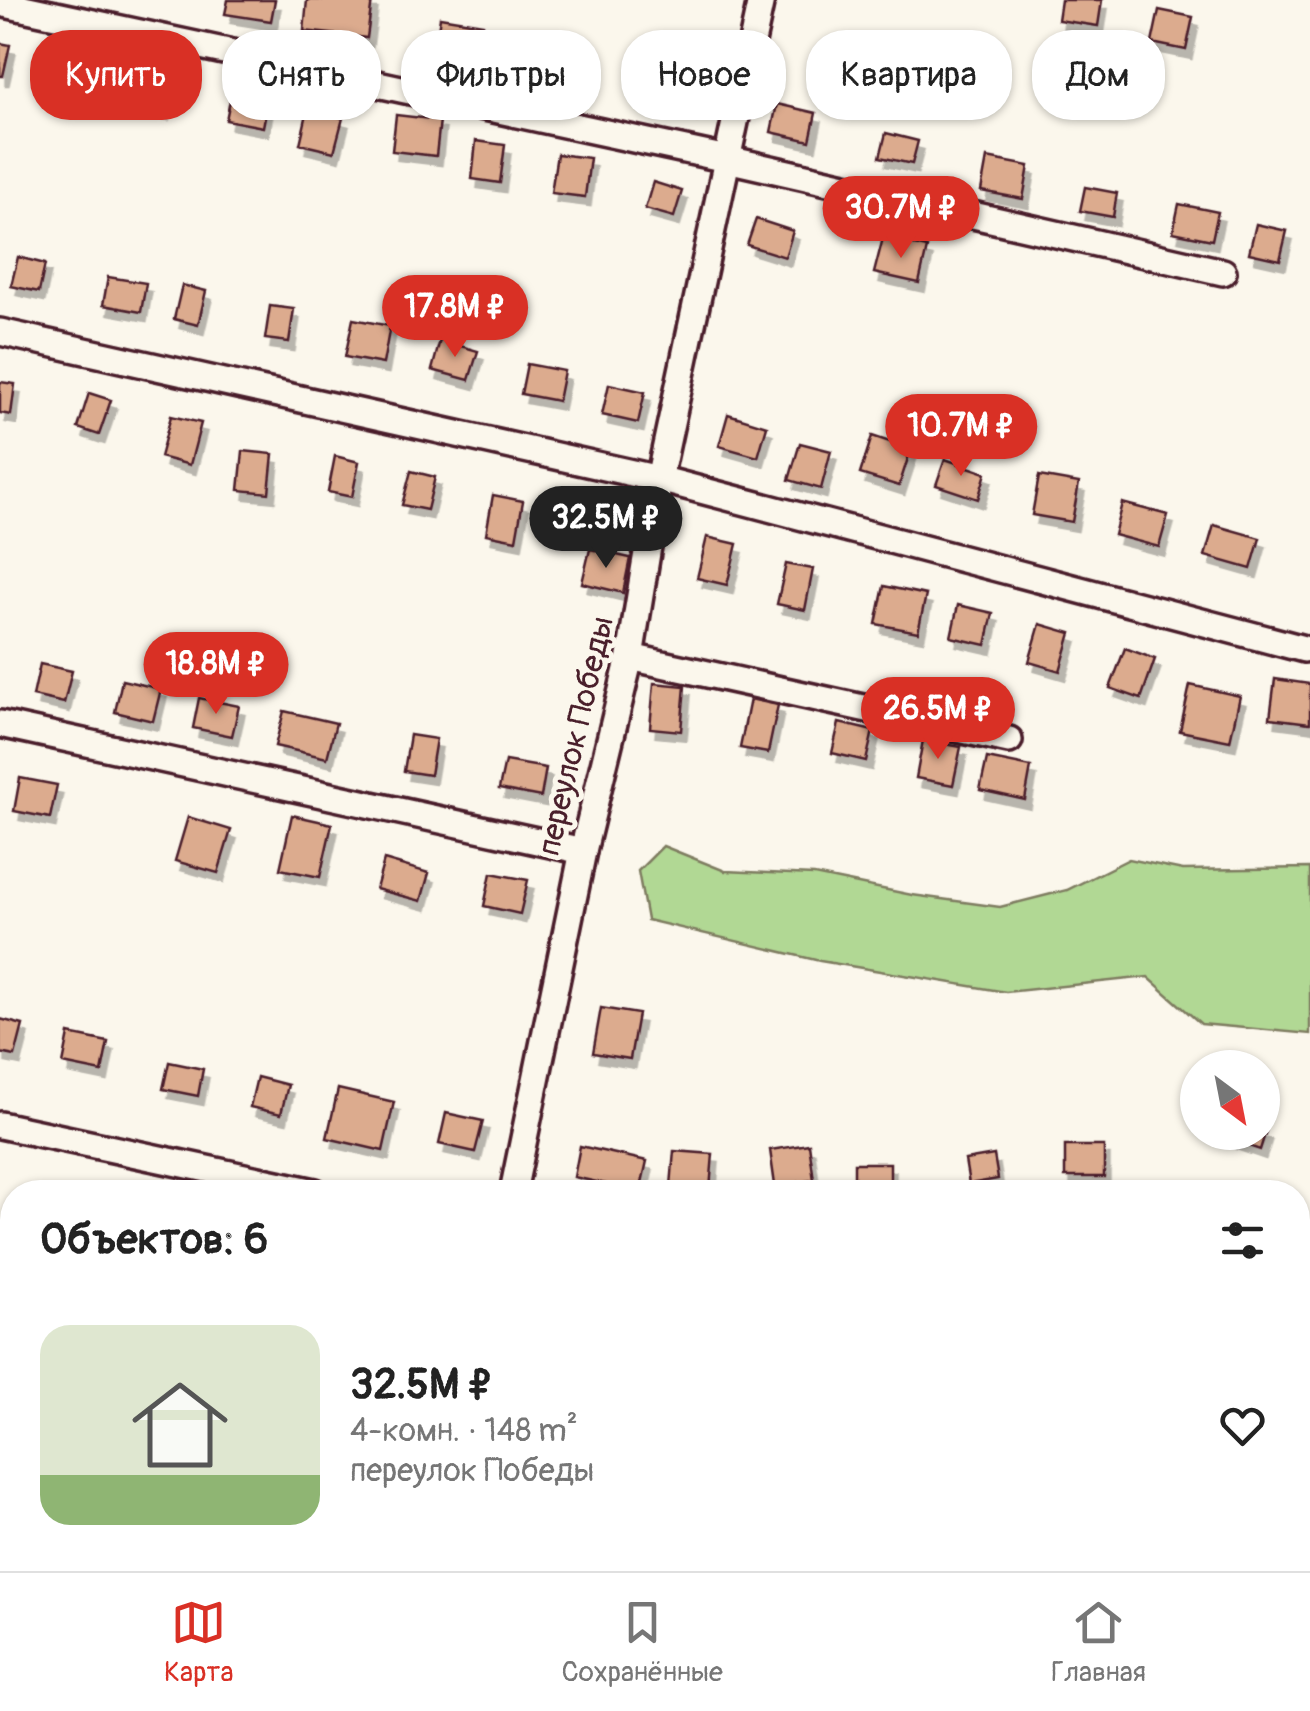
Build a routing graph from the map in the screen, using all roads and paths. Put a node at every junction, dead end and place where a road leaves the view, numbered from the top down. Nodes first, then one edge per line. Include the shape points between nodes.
1 (761, 0) edge
2 (0, 3) edge
3 (727, 159) junction
4 (1222, 272) dead end
5 (0, 332) edge
6 (659, 479) junction
7 (1304, 649) dead end
8 (630, 656) junction
9 (0, 724) edge
10 (1009, 740) dead end
11 (583, 851) junction
12 (0, 1125) edge
13 (259, 1180) edge
14 (516, 1180) edge

1 - 3 street, переулок Победы
2 - 3 street
3 - 4 street
3 - 6 street, переулок Победы
5 - 6 street
6 - 7 street
6 - 8 street, переулок Победы
8 - 10 street
8 - 11 street, переулок Победы
9 - 11 street
11 - 14 street, переулок Победы
12 - 13 street

